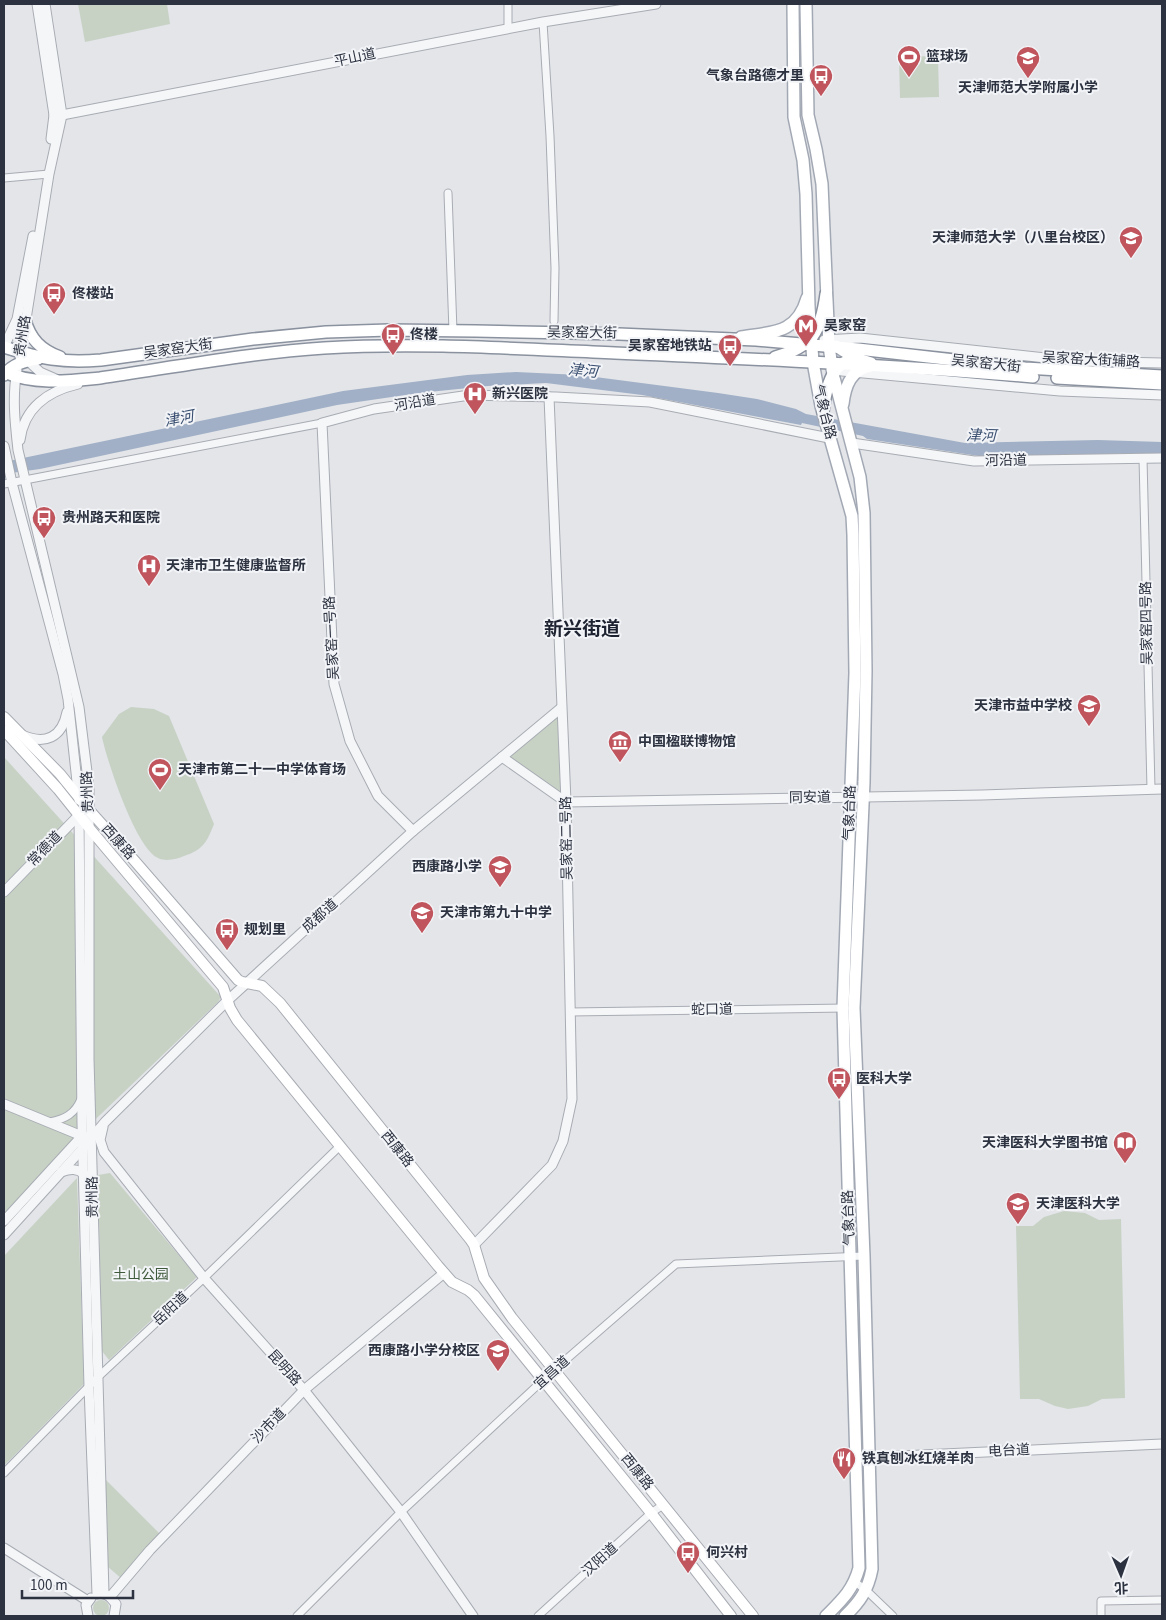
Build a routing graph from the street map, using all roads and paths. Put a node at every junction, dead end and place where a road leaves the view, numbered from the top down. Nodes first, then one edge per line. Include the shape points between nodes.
1 (38, 4) edge
2 (45, 4) edge
3 (508, 4) edge
4 (656, 4) edge
5 (793, 4) edge
6 (806, 4) edge
7 (625, 6) edge
8 (543, 22) junction
9 (508, 29) junction
10 (58, 115) junction
11 (46, 174) junction
12 (4, 178) edge
13 (448, 193) dead end
14 (809, 289) junction
15 (826, 294) junction
16 (21, 319) junction
17 (554, 321) dead end
18 (820, 323) junction
19 (453, 331) junction
20 (724, 339) junction
21 (809, 342) junction
22 (832, 344) junction
23 (4, 347) edge
24 (855, 358) junction
25 (928, 358) junction
26 (22, 359) junction
27 (764, 359) junction
28 (76, 362) junction
29 (813, 362) junction
30 (1162, 363) edge
31 (883, 366) junction
32 (835, 368) junction
33 (985, 368) junction
34 (855, 373) junction
35 (7, 374) edge
36 (1162, 376) edge
37 (100, 378) junction
38 (61, 380) junction
39 (1162, 384) edge
40 (1162, 395) edge
41 (549, 397) junction
42 (843, 410) junction
43 (823, 412) junction
44 (322, 423) junction
45 (829, 436) junction
46 (851, 440) junction
47 (4, 450) edge
48 (18, 450) junction
49 (1143, 458) junction
50 (1162, 458) edge
51 (25, 480) junction
52 (8, 483) edge
53 (68, 699) junction
54 (561, 708) junction
55 (4, 717) edge
56 (4, 730) edge
57 (22, 735) junction
58 (502, 757) junction
59 (1151, 789) junction
60 (1162, 789) edge
61 (79, 796) junction
62 (851, 797) junction
63 (863, 797) junction
64 (566, 802) junction
65 (90, 811) junction
66 (79, 816) junction
67 (90, 829) junction
68 (413, 831) junction
69 (4, 892) edge
70 (246, 983) junction
71 (227, 1001) junction
72 (848, 1008) junction
73 (570, 1012) junction
74 (82, 1096) junction
75 (4, 1104) edge
76 (49, 1122) junction
77 (104, 1122) junction
78 (87, 1137) junction
79 (340, 1146) junction
80 (84, 1148) junction
81 (61, 1172) junction
82 (84, 1174) junction
83 (4, 1221) edge
84 (4, 1235) edge
85 (474, 1245) junction
86 (864, 1256) junction
87 (851, 1257) junction
88 (444, 1273) junction
89 (204, 1278) junction
90 (554, 1370) junction
91 (97, 1378) junction
92 (544, 1380) junction
93 (89, 1387) junction
94 (304, 1390) junction
95 (1162, 1444) edge
96 (857, 1458) junction
97 (869, 1458) junction
98 (4, 1473) edge
99 (663, 1505) junction
100 (401, 1512) junction
101 (652, 1513) junction
102 (4, 1548) edge
103 (855, 1582) junction
104 (867, 1591) junction
105 (104, 1595) junction
106 (1162, 1600) edge
107 (88, 1601) junction
108 (88, 1616) edge
109 (114, 1616) edge
110 (297, 1616) edge
111 (473, 1616) edge
112 (538, 1616) edge
113 (731, 1616) edge
114 (754, 1616) edge
115 (826, 1616) edge
116 (845, 1616) edge
117 (893, 1616) edge
118 (1101, 1616) edge

1 - 10 street, 贵州路
2 - 10 street, 贵州路
3 - 9 street
4 - 7 street, 平山道
5 - 14 main road, 气象台路 via 794,117 805,173
6 - 15 main road, 气象台路 via 808,115 822,184
7 - 8 street, 平山道
8 - 9 street, 平山道
8 - 17 street via 555,268
9 - 10 street, 平山道
10 - 11 street, 贵州路
11 - 12 street
11 - 16 street, 贵州路
13 - 19 street
14 - 18 main road
14 - 20 main road via 802,312 788,327
14 - 21 main road, 气象台路
15 - 18 main road
15 - 22 main road, 气象台路
16 - 23 street, 贵州路
16 - 26 street, 贵州路
16 - 28 main road via 44,350
18 - 21 main road
18 - 22 main road
19 - 20 main road, 吴家窑大街
19 - 28 main road, 吴家窑大街 via 326,332
20 - 21 main road, 吴家窑大街
21 - 22 main road, 吴家窑大街
21 - 27 main road via 784,355
21 - 29 main road, 气象台路
22 - 24 main road
22 - 25 main road, 吴家窑大街
22 - 30 street, 吴家窑大街辅路 via 860,338 1073,361
22 - 32 main road, 气象台路
23 - 26 main road, 吴家窑大街
24 - 25 main road
24 - 31 main road
24 - 32 main road
25 - 33 main road, 吴家窑大街
26 - 28 main road, 吴家窑大街
26 - 35 main road
26 - 38 street via 40,372
27 - 29 main road, 吴家窑大街
27 - 37 main road, 吴家窑大街 via 467,346 354,347 257,354
29 - 32 main road, 吴家窑大街
29 - 43 main road, 气象台路
31 - 32 main road, 吴家窑大街
31 - 33 main road, 吴家窑大街
31 - 34 main road via 863,367
32 - 34 street
32 - 42 main road, 气象台路
32 - 43 main road
33 - 36 main road, 吴家窑大街
33 - 39 main road, 吴家窑大街 via 1076,380
34 - 40 street via 1060,391
34 - 42 main road via 846,386
35 - 38 main road, 吴家窑大街 via 33,380
35 - 48 street, 贵州路
37 - 38 main road, 吴家窑大街
37 - 48 street via 64,387 35,405 25,421
41 - 44 street, 河沿道 via 470,394 374,409
41 - 45 street, 河沿道 via 650,402
41 - 54 street, 吴家窑二号路
42 - 46 main road, 气象台路
43 - 45 main road, 气象台路
44 - 51 street, 河沿道
44 - 68 street, 吴家窑一号路 via 334,684 350,741 378,796
45 - 62 main road, 气象台路 via 853,524 855,673
46 - 49 street, 河沿道 via 974,462
46 - 63 main road, 气象台路 via 864,513 866,671
47 - 52 street, 贵州路
48 - 51 street, 贵州路
49 - 50 street, 河沿道
49 - 59 street, 吴家窑四号路
51 - 52 street, 河沿道
51 - 65 street, 贵州路 via 79,707
52 - 53 street, 贵州路 via 59,653
53 - 57 street via 65,721 53,736 42,740
53 - 61 street, 贵州路
54 - 58 street, 成都道
54 - 64 street, 吴家窑二号路
55 - 57 main road, 西康路
56 - 66 main road, 西康路
57 - 61 main road, 西康路
58 - 64 street
58 - 68 street, 成都道
59 - 60 street, 同安道
59 - 63 street, 同安道
61 - 65 main road, 西康路
61 - 66 street, 贵州路
62 - 63 street, 同安道
62 - 64 street, 同安道
62 - 72 main road, 气象台路
63 - 72 main road, 气象台路
64 - 73 street, 吴家窑二号路
65 - 66 street, 常德道
65 - 67 street, 贵州路
65 - 70 main road, 西康路 via 234,976
66 - 67 main road, 西康路
66 - 69 street, 常德道
66 - 74 street, 贵州路
67 - 71 main road, 西康路 via 223,988
67 - 78 street, 贵州路
68 - 70 street, 成都道
70 - 71 street, 成都道
70 - 85 main road, 西康路 via 262,986 280,1003
71 - 77 street, 成都道
71 - 79 main road, 西康路 via 237,1020
72 - 73 street, 蛇口道
72 - 86 main road, 气象台路
72 - 87 main road, 气象台路
73 - 85 street, 吴家窑二号路 via 572,1099 564,1141 546,1173
74 - 76 street via 69,1116
74 - 78 street, 贵州路
75 - 76 street
76 - 78 street
77 - 78 street, 成都道
77 - 89 street, 昆明路 via 100,1140 104,1152
78 - 80 street, 贵州路
78 - 83 street, 成都道
78 - 91 street, 贵州路
79 - 88 main road, 西康路
79 - 89 street, 岳阳道
80 - 81 street
80 - 82 street, 贵州路
81 - 82 street via 74,1169
81 - 84 street
82 - 93 street, 贵州路
85 - 90 main road, 西康路 via 484,1278
86 - 87 street, 宜昌道
86 - 97 main road, 气象台路
87 - 90 street, 宜昌道 via 676,1264
87 - 96 main road, 气象台路
88 - 92 main road, 西康路 via 474,1296
88 - 94 street, 沙市道
89 - 91 street, 岳阳道
89 - 94 street, 昆明路
90 - 92 street, 宜昌道
90 - 99 main road, 西康路
91 - 93 street, 岳阳道
91 - 105 street, 贵州路
92 - 100 street, 宜昌道
92 - 101 main road, 西康路
93 - 98 street, 岳阳道
93 - 105 street, 贵州路
94 - 100 street, 昆明路
94 - 105 street, 沙市道
95 - 97 street, 电台道
96 - 97 street, 电台道
96 - 103 main road, 气象台路 via 859,1568
97 - 104 main road, 气象台路 via 872,1569
99 - 101 street, 汉阳道
99 - 114 main road, 西康路
100 - 110 street, 宜昌道
100 - 111 street, 昆明路
101 - 112 street, 汉阳道
101 - 113 main road, 西康路
102 - 107 street
103 - 104 street
103 - 115 main road, 气象台路 via 845,1598
104 - 116 main road, 气象台路
104 - 117 street
105 - 107 street
105 - 109 street, 贵州路 via 116,1604
106 - 118 street via 1100,1601
107 - 108 street

